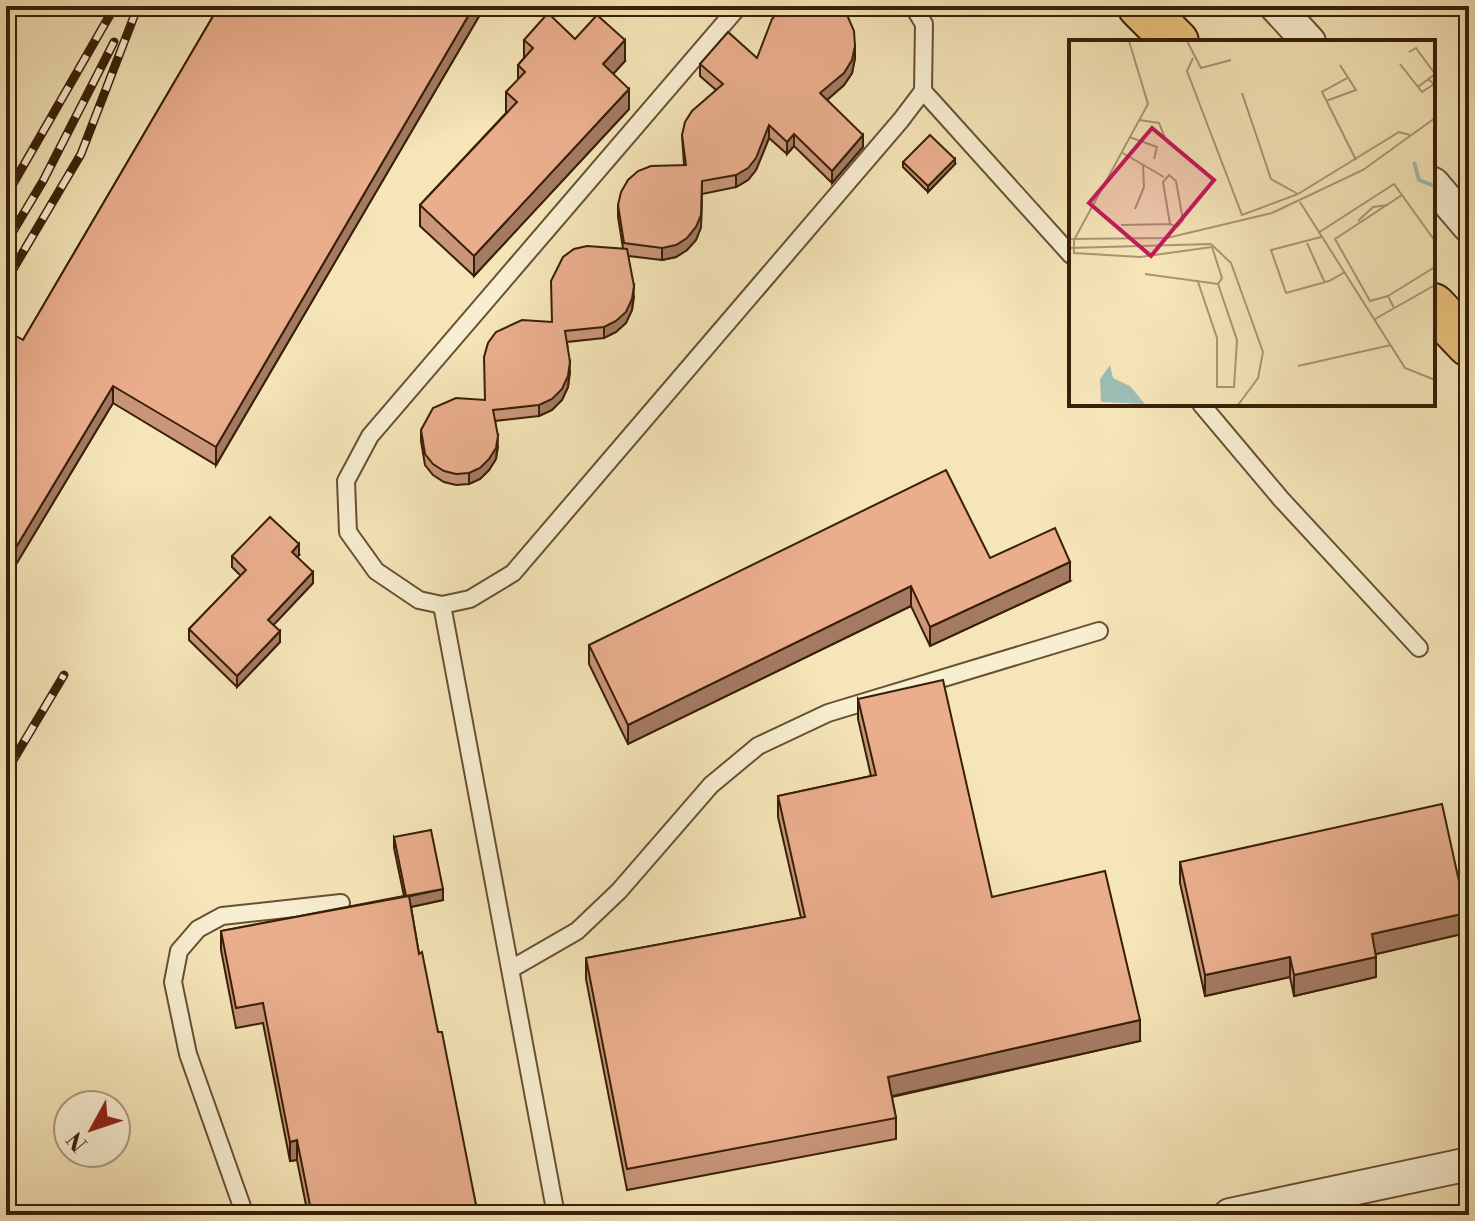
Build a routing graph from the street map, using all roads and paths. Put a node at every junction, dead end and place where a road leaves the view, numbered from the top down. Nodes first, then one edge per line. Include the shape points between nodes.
1 (739, 6) edge
2 (913, 6) edge
3 (1140, 6) edge
4 (1276, 6) edge
5 (1174, 40) edge
6 (1307, 40) edge
7 (923, 91) junction
8 (1435, 186) edge
9 (1469, 226) edge
10 (1069, 253) edge
11 (1435, 308) edge
12 (1469, 344) edge
13 (1203, 406) edge
14 (442, 605) junction
15 (1099, 631) dead end
16 (1419, 648) dead end
17 (341, 903) dead end
18 (511, 969) junction
19 (1469, 1164) edge
20 (245, 1215) edge
21 (556, 1215) edge
22 (1230, 1215) edge

1 - 14 lane via 370,436 346,481 348,532 376,571 419,600
2 - 7 lane via 924,24
3 - 5 highway
4 - 6 street
7 - 10 lane
7 - 14 lane via 513,573 470,599
8 - 9 street
11 - 12 highway
13 - 16 lane
14 - 18 lane
15 - 18 lane via 828,713 758,746 711,785 577,931
17 - 20 lane via 222,916 198,929 179,951 173,982 188,1054
18 - 21 lane
19 - 22 street

